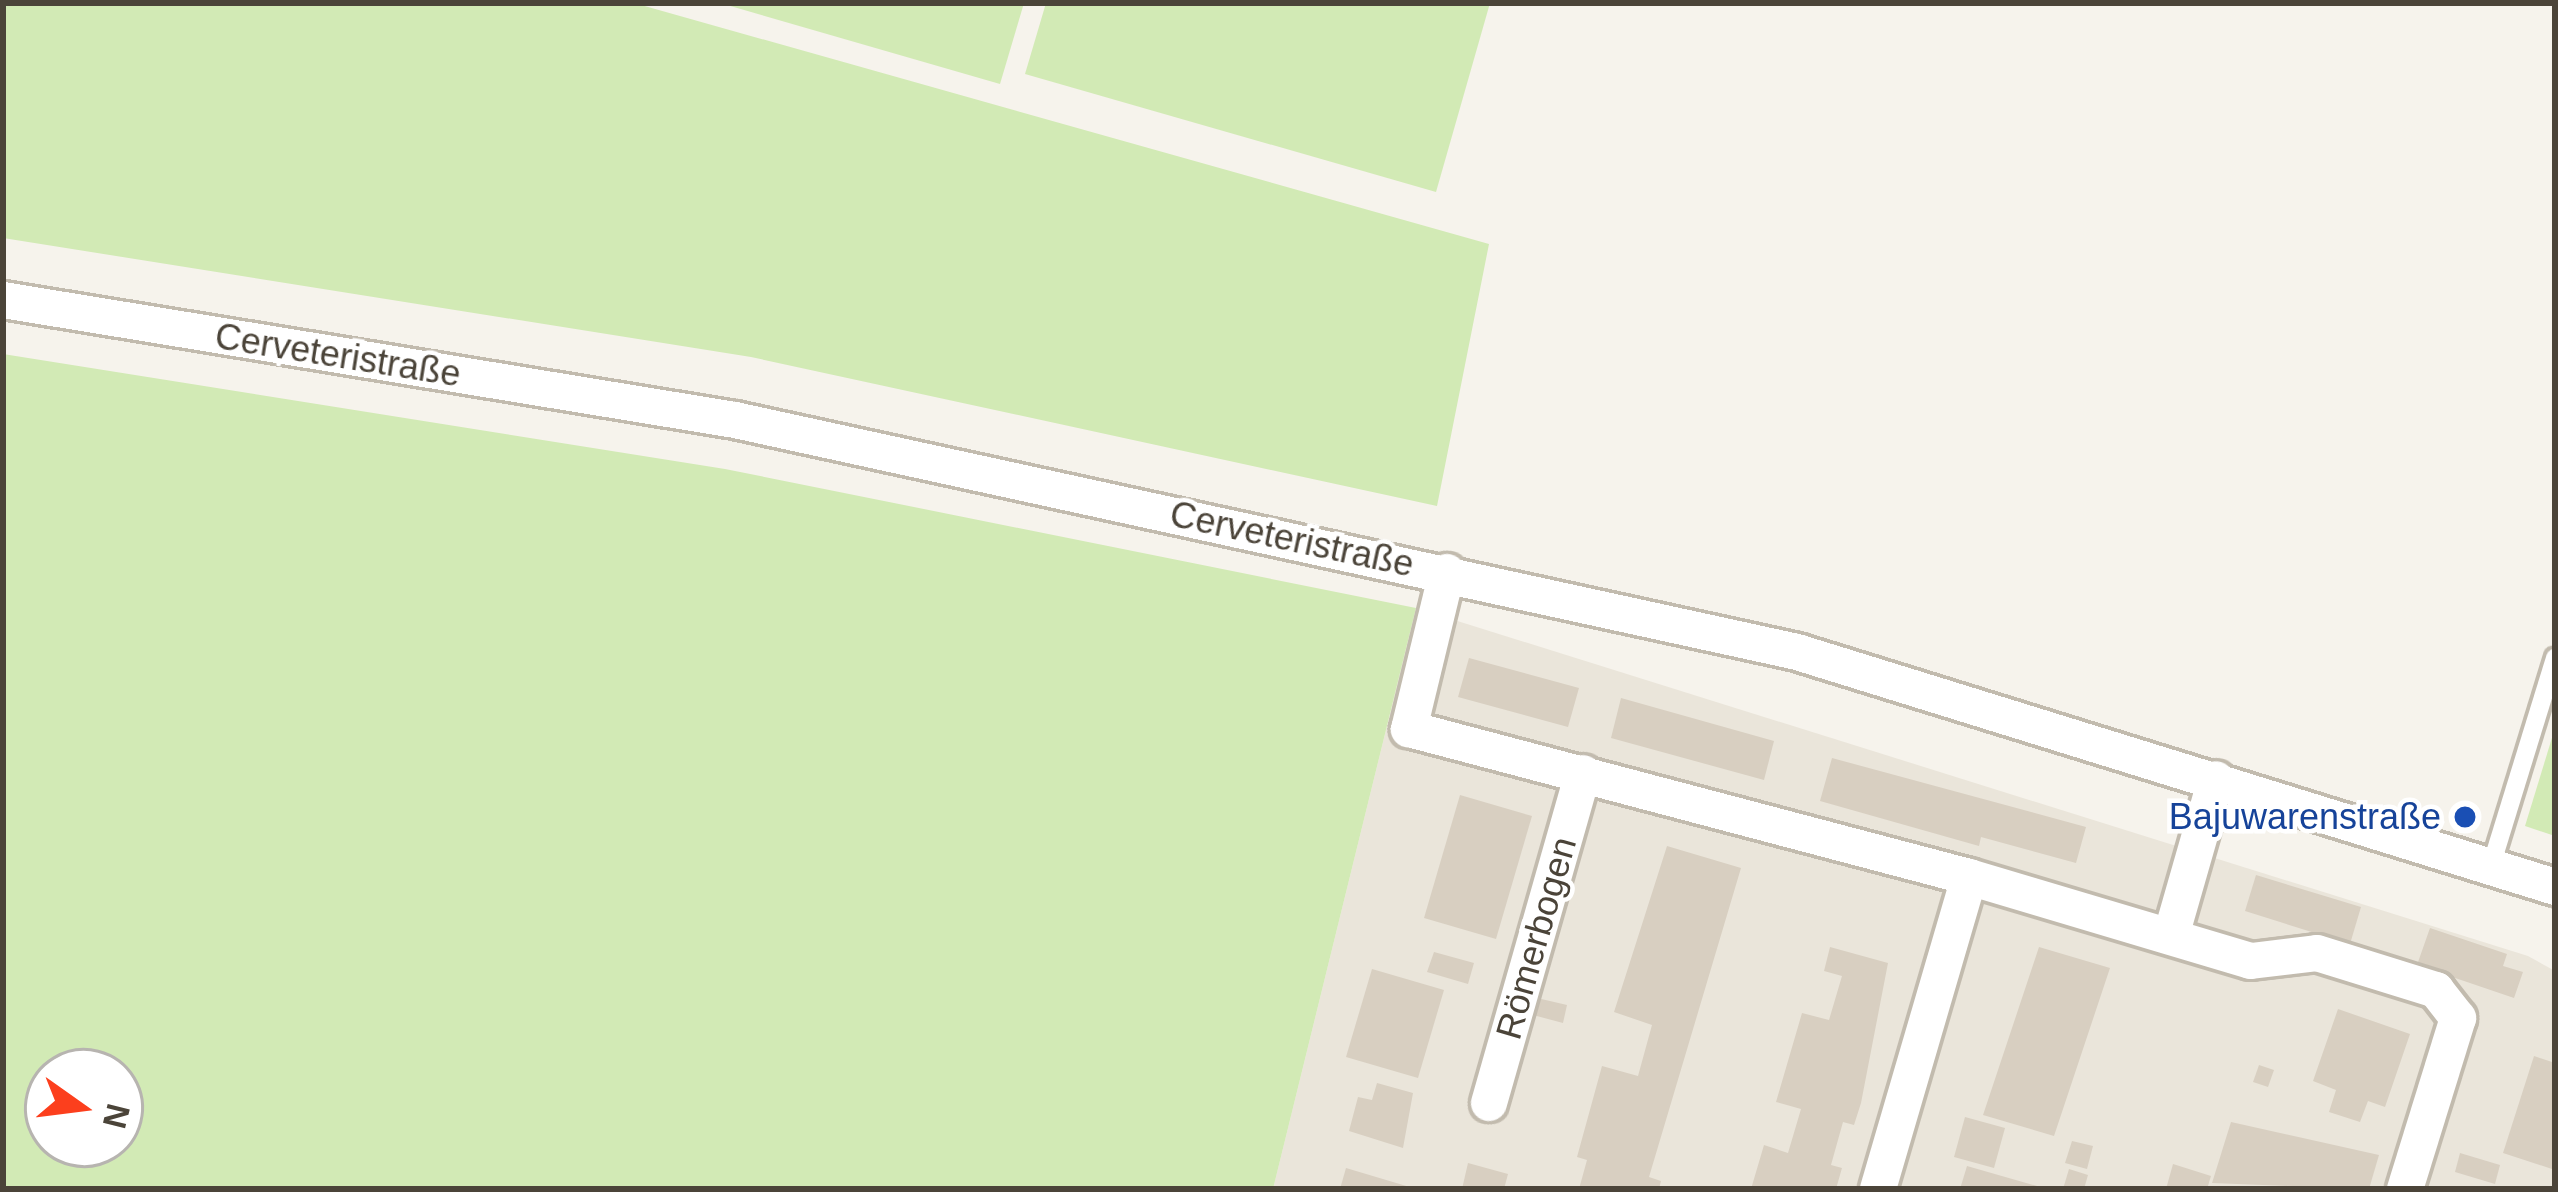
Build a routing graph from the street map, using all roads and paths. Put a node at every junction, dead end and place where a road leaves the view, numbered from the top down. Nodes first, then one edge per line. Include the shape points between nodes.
1 (3, 300) edge
2 (1447, 572) junction
3 (2555, 658) edge
4 (1583, 773) junction
5 (2216, 779) junction
6 (2491, 866) junction
7 (1969, 877) junction
8 (2555, 887) edge
9 (2171, 936) junction
10 (1489, 1103) dead end
11 (1878, 1189) edge
12 (2405, 1189) edge

1 - 2 street, Cerveteristraße via 735,420
2 - 4 street via 1409,729
2 - 5 street, Cerveteristraße via 1797,652
3 - 6 lane
4 - 7 street
4 - 10 street, Römerbogen
5 - 6 street, Cerveteristraße
5 - 9 street
6 - 8 street, Cerveteristraße
7 - 9 street
7 - 11 street
9 - 12 street via 2251,961 2317,953 2436,991 2458,1018

